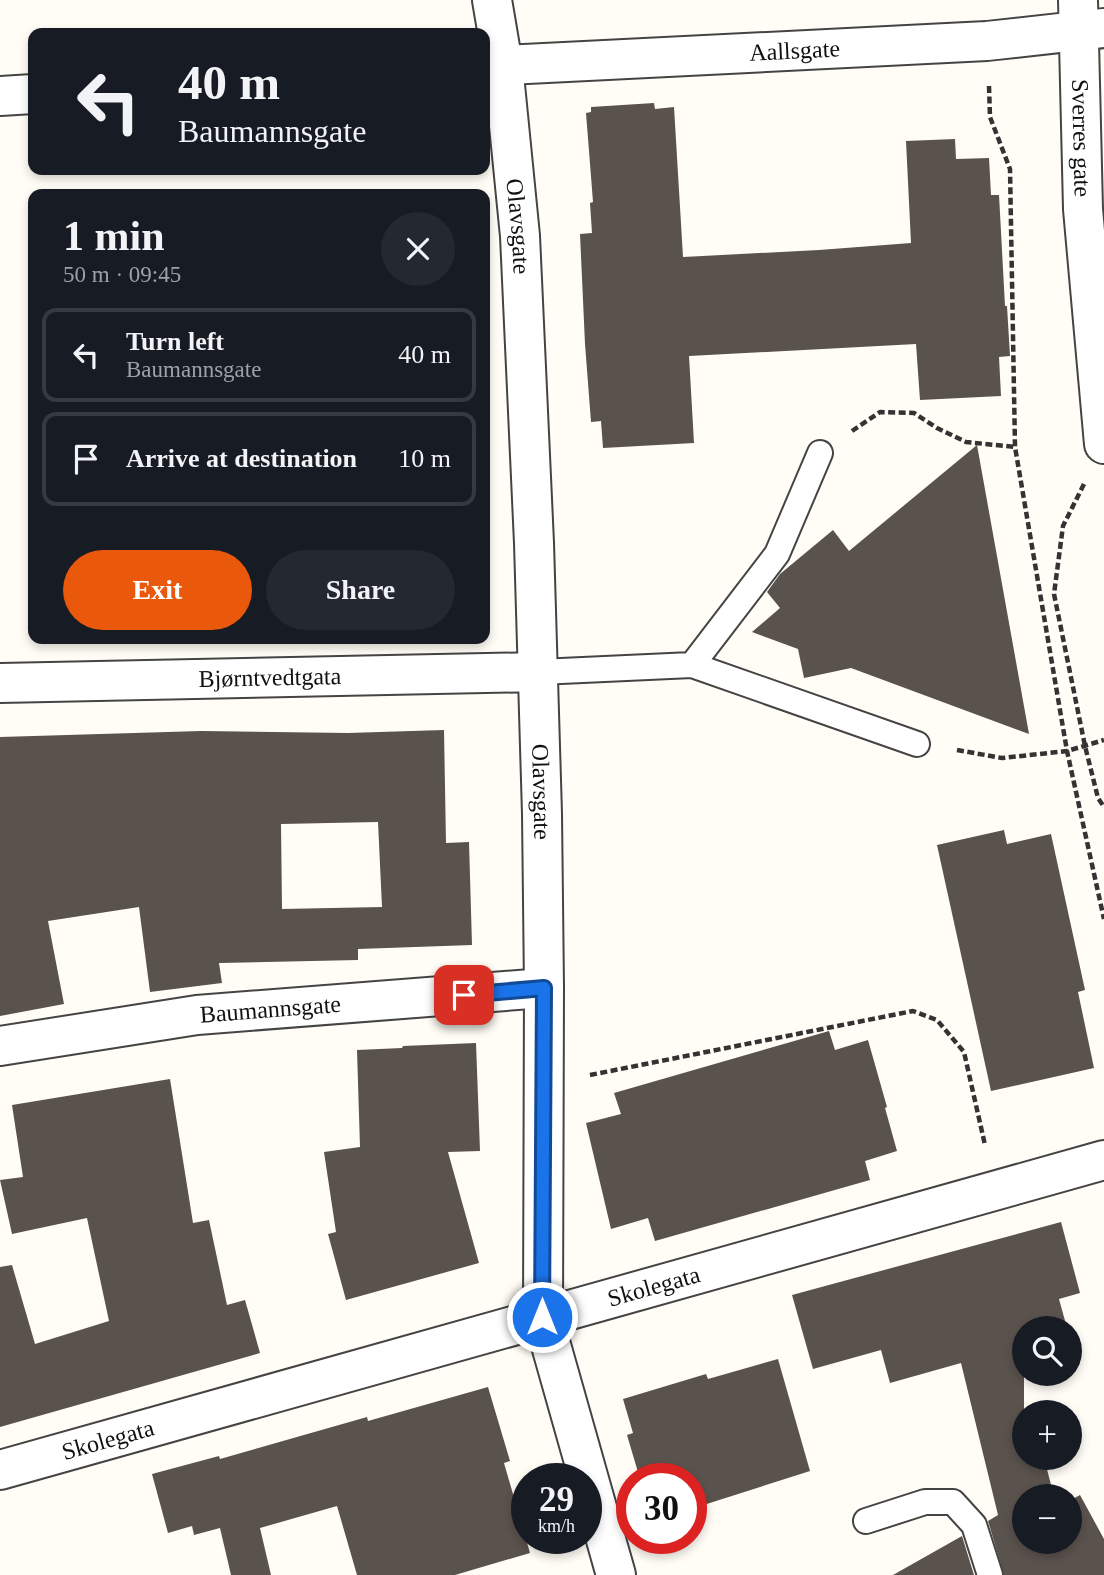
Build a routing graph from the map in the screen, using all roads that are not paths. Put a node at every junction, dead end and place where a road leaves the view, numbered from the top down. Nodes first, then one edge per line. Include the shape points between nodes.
1 (492, 0) edge
2 (1087, 20) edge
3 (494, 66) edge
4 (28, 94) edge
5 (0, 96) edge
6 (1104, 443) edge
7 (820, 453) road end
8 (692, 665) junction
9 (539, 672) junction
10 (0, 683) edge
11 (916, 744) road end
12 (544, 988) junction
13 (0, 1046) edge
14 (1104, 1160) edge
15 (542, 1317) junction
16 (0, 1470) edge
17 (866, 1521) dead end
18 (616, 1575) edge
19 (990, 1575) edge

1 - 3 street, Olavsgate
2 - 3 street, Aallsgate via 987,41
2 - 6 street, Sverres gate via 1083,209
3 - 9 street, Olavsgate via 520,236
4 - 5 street
7 - 8 lane via 777,554
8 - 9 lane
8 - 11 lane
9 - 10 street, Bjørntvedtgata
9 - 12 street, Olavsgate
12 - 13 street, Baumannsgate via 197,1015
12 - 15 street, Olavsgate
14 - 15 street, Skolegata
15 - 16 street, Skolegata
15 - 18 street, Olavsgate
17 - 19 lane via 925,1502 953,1502 974,1525

